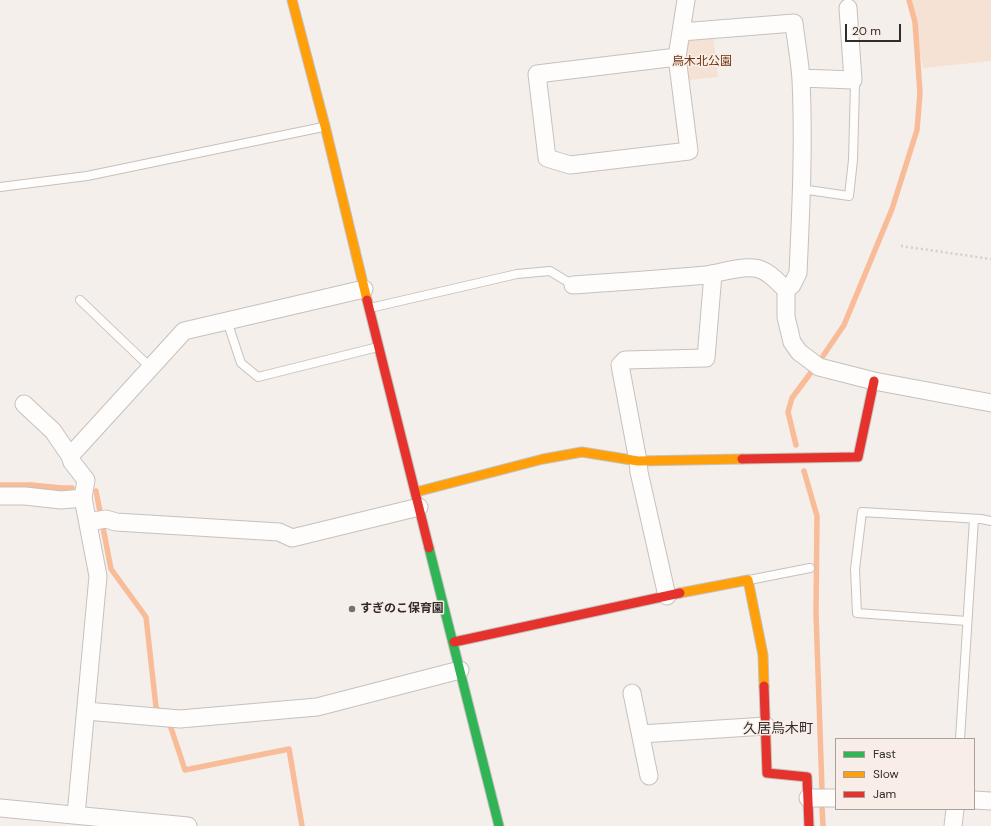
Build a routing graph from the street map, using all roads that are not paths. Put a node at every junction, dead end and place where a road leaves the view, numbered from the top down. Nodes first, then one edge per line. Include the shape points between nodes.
1 (292, 0) edge
2 (686, 0) edge
3 (848, 8) dead end
4 (681, 32) junction
5 (677, 57) junction
6 (801, 78) junction
7 (853, 80) junction
8 (325, 126) junction
9 (0, 187) edge
10 (801, 188) junction
11 (713, 274) junction
12 (573, 285) joint
13 (364, 288) junction
14 (786, 290) junction
15 (80, 300) dead end
16 (369, 308) junction
17 (226, 321) junction
18 (378, 347) junction
19 (151, 368) junction
20 (874, 381) junction
21 (991, 403) edge
22 (24, 404) dead end
23 (70, 456) junction
24 (638, 461) junction
25 (0, 496) edge
26 (83, 498) junction
27 (417, 500) junction
28 (974, 519) junction
29 (96, 521) junction
30 (991, 521) edge
31 (810, 568) dead end
32 (748, 580) junction
33 (668, 596) junction
34 (967, 621) junction
35 (454, 642) junction
36 (460, 670) junction
37 (632, 693) dead end
38 (86, 711) junction
39 (766, 726) junction
40 (641, 734) junction
41 (960, 738) edge
42 (649, 776) dead end
43 (808, 798) junction
44 (835, 798) edge
45 (975, 800) edge
46 (991, 801) edge
47 (0, 808) edge
48 (955, 810) edge
49 (76, 815) junction
50 (188, 826) edge
51 (499, 826) edge
52 (809, 826) edge
53 (952, 826) edge

1 - 8 street
2 - 4 street
3 - 7 street
4 - 5 street
4 - 6 street via 794,23
5 - 5 street via 689,151 570,165 548,158 537,74
6 - 7 street
6 - 10 street
7 - 10 lane via 853,160 849,196
8 - 9 lane via 87,176
8 - 13 street
10 - 14 street via 798,273 792,285
11 - 12 street
11 - 14 street via 726,270 755,268 763,270
11 - 24 street via 706,358 625,360 620,365
12 - 16 lane via 550,271 517,274
13 - 16 street
13 - 17 street
14 - 20 street via 786,317 792,342 799,352 819,367
15 - 19 lane
16 - 18 street
17 - 18 lane via 241,363 258,377
17 - 19 street via 184,331
18 - 27 street
19 - 23 street
20 - 21 street
20 - 24 street via 858,457
22 - 23 street via 53,431
23 - 26 street via 86,480
24 - 27 street via 582,452 543,459
24 - 33 street
25 - 26 street via 61,500
26 - 29 street
27 - 29 street via 292,538 280,532
27 - 35 street
28 - 30 lane
28 - 34 lane
28 - 34 lane via 862,512 855,569 856,613
29 - 38 street via 98,576
31 - 32 lane
32 - 33 street
32 - 39 street via 764,655
33 - 35 street
34 - 41 lane
35 - 36 street
36 - 38 street via 317,707 180,719
36 - 51 street
37 - 40 street
38 - 49 street
39 - 40 street
39 - 43 street via 767,773 807,777
40 - 42 street
43 - 44 street
43 - 52 street
45 - 46 street
47 - 49 street
48 - 53 street
49 - 50 street

